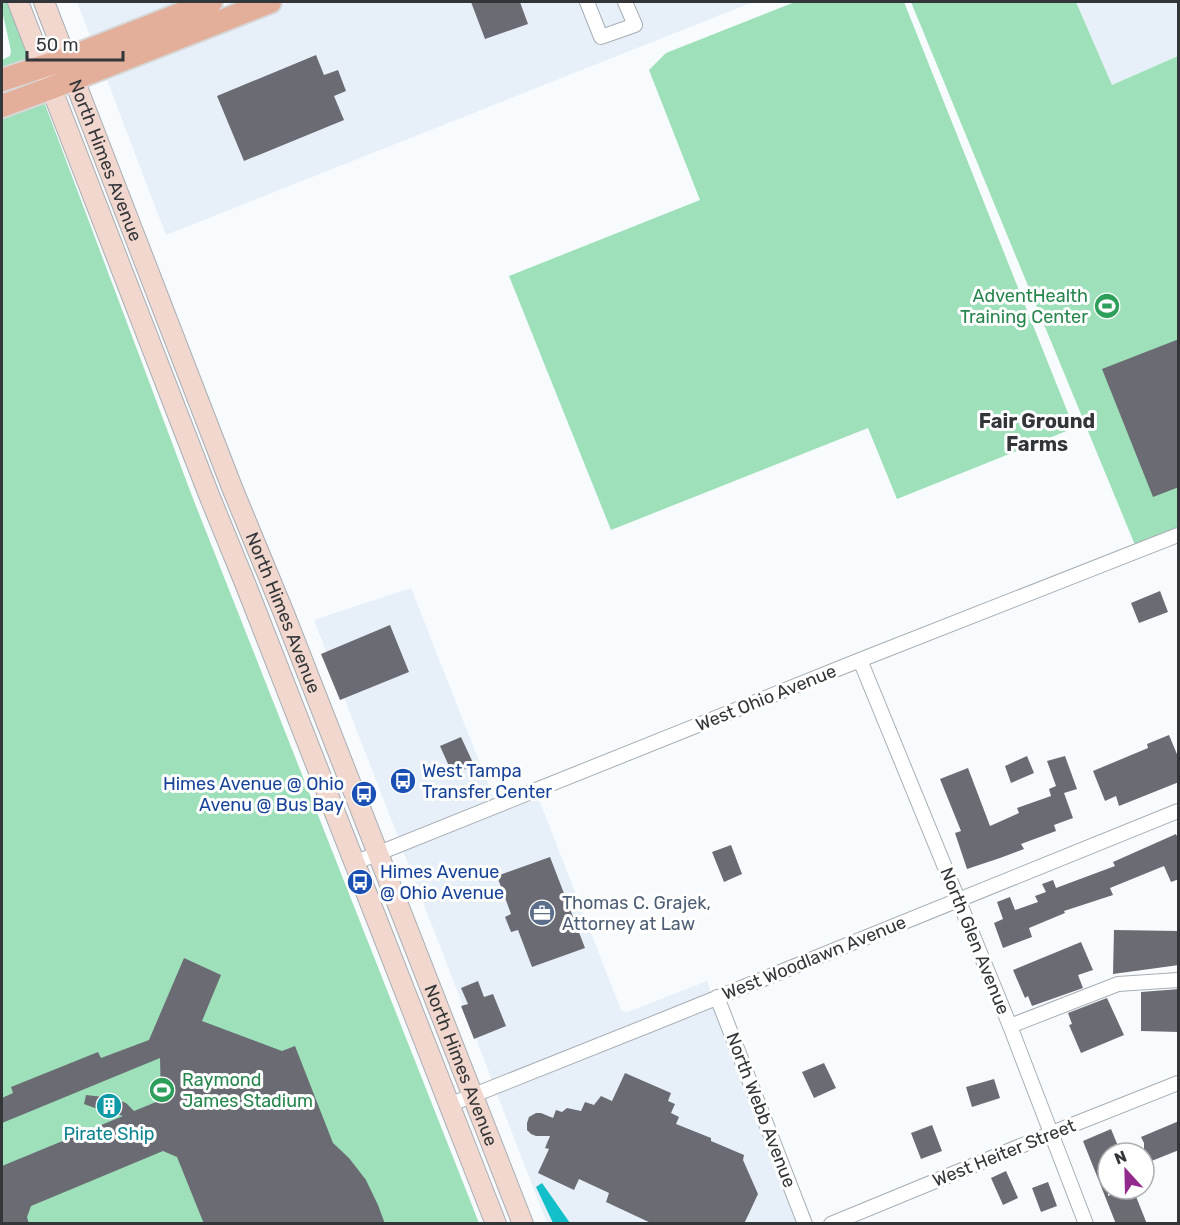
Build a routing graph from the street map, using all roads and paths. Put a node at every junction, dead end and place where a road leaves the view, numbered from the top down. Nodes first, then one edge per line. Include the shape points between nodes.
1 (18, 2) edge
2 (44, 2) edge
3 (211, 2) edge
4 (270, 2) edge
5 (586, 2) edge
6 (625, 2) edge
7 (43, 67) junction
8 (70, 69) junction
9 (2, 80) edge
10 (51, 88) junction
11 (2, 106) edge
12 (1179, 536) edge
13 (267, 573) junction
14 (245, 583) junction
15 (860, 660) junction
16 (1179, 811) edge
17 (378, 854) junction
18 (354, 863) junction
19 (958, 899) junction
20 (1179, 980) edge
21 (717, 998) junction
22 (1010, 1026) junction
23 (1179, 1083) edge
24 (472, 1096) junction
25 (450, 1105) junction
26 (1052, 1133) junction
27 (496, 1224) edge
28 (523, 1224) edge
29 (805, 1224) edge
30 (831, 1224) edge
31 (1086, 1224) edge

1 - 7 street, North Himes Avenue
2 - 8 street, North Himes Avenue
3 - 8 main road
4 - 8 main road
5 - 6 street via 601,37 635,25
7 - 8 main road
7 - 9 main road
7 - 10 street, North Himes Avenue
8 - 10 main road
8 - 13 street, North Himes Avenue
10 - 11 main road
10 - 14 street, North Himes Avenue
12 - 15 street, West Ohio Avenue
13 - 14 street
13 - 17 street, North Himes Avenue
14 - 18 street, North Himes Avenue
15 - 17 street, West Ohio Avenue
15 - 19 street, North Glen Avenue
16 - 19 street, West Woodlawn Avenue
17 - 18 street, West Ohio Avenue
17 - 24 street, North Himes Avenue
18 - 25 street, North Himes Avenue
19 - 21 street, West Woodlawn Avenue
19 - 22 street, North Glen Avenue
20 - 22 street via 1118,984
21 - 24 street, West Woodlawn Avenue
21 - 29 street, North Webb Avenue
22 - 26 street, North Glen Avenue
23 - 26 street, West Heiter Street
24 - 25 street, West Woodlawn Avenue
24 - 28 street, North Himes Avenue
25 - 27 street, North Himes Avenue
26 - 30 street, West Heiter Street
26 - 31 street, North Glen Avenue

